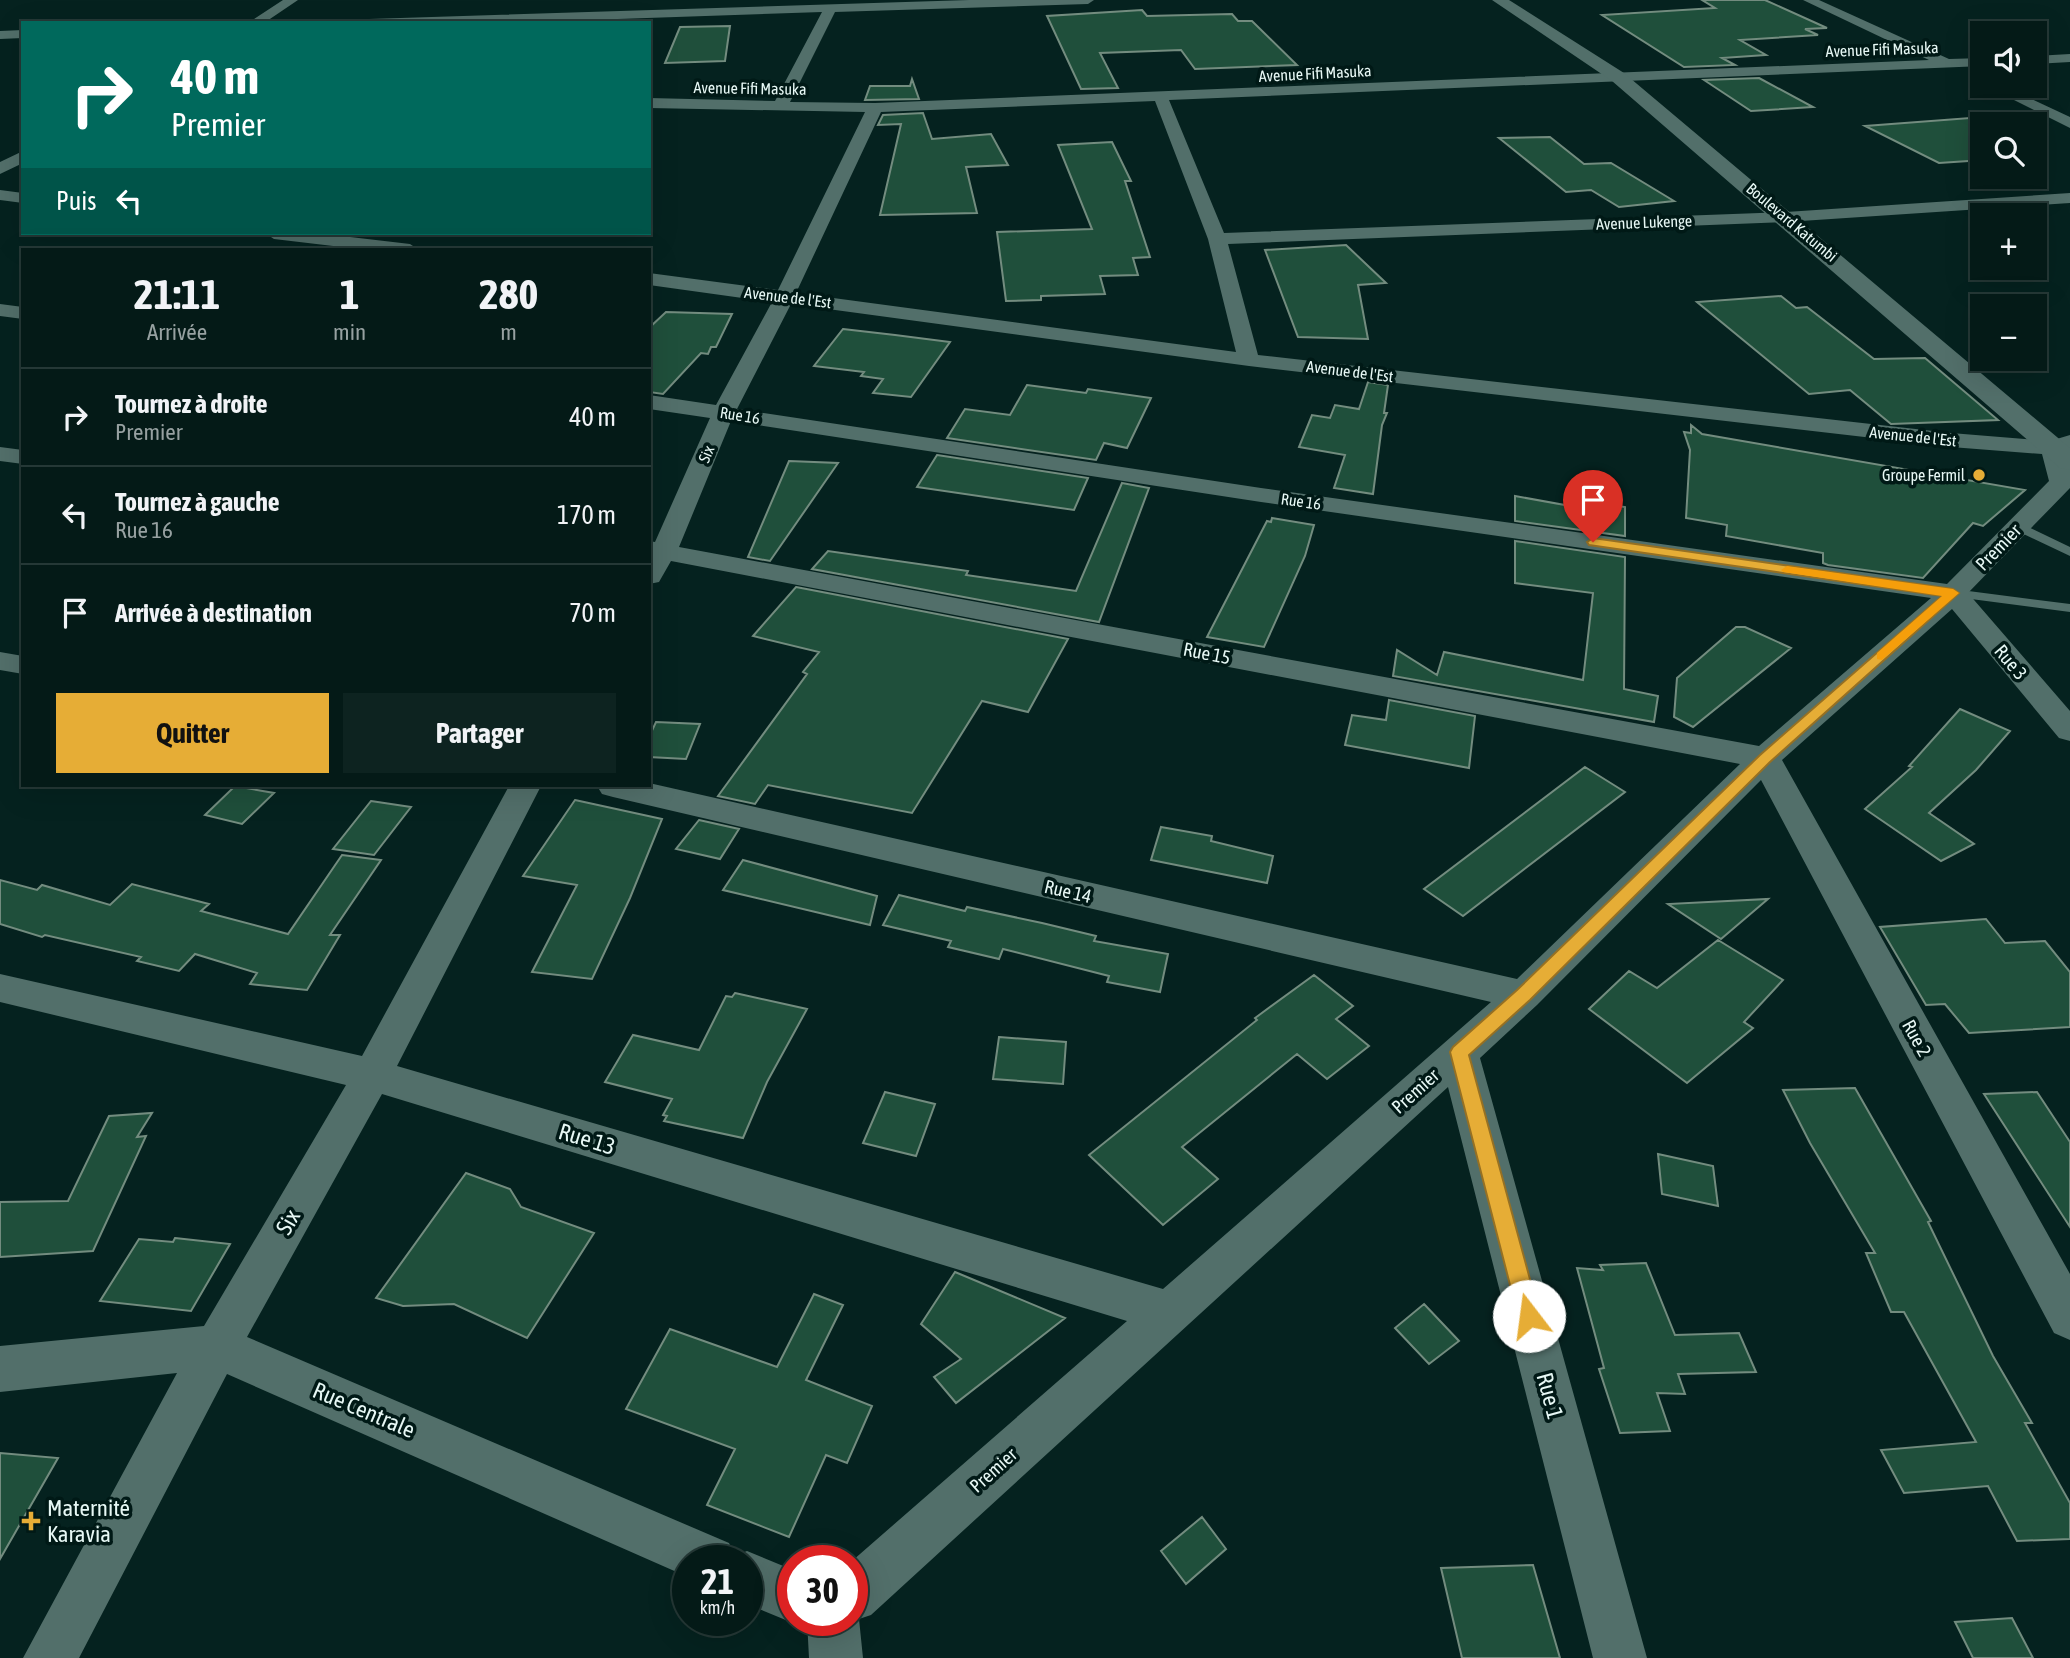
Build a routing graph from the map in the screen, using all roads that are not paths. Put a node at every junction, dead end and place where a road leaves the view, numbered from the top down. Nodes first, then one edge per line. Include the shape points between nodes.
1 (292, 0) edge
2 (616, 0) edge
3 (1088, 0) edge
4 (1499, 0) edge
5 (1809, 0) edge
6 (850, 4) edge
7 (831, 8) junction
8 (594, 20) edge
9 (257, 21) edge
10 (519, 21) edge
11 (21, 34) edge
12 (0, 35) edge
13 (2070, 58) edge
14 (2047, 59) edge
15 (1970, 63) edge
16 (1949, 64) junction
17 (1970, 74) edge
18 (1618, 77) junction
19 (1161, 98) junction
20 (2018, 98) edge
21 (651, 103) edge
22 (779, 106) junction
23 (874, 108) junction
24 (2070, 123) edge
25 (21, 157) edge
26 (0, 169) edge
27 (0, 195) edge
28 (21, 198) edge
29 (2070, 198) edge
30 (1787, 217) junction
31 (306, 235) edge
32 (338, 237) edge
33 (1217, 239) junction
34 (399, 248) edge
35 (651, 279) edge
36 (785, 296) junction
37 (0, 310) edge
38 (21, 313) edge
39 (1250, 360) junction
40 (651, 402) edge
41 (724, 412) junction
42 (2064, 451) edge
43 (0, 454) edge
44 (21, 457) edge
45 (2018, 526) junction
46 (657, 550) edge
47 (2070, 552) edge
48 (651, 570) edge
49 (1953, 593) junction
50 (2070, 608) edge
51 (0, 661) edge
52 (21, 665) edge
53 (2070, 731) edge
54 (1765, 758) junction
55 (524, 787) edge
56 (617, 787) edge
57 (0, 988) edge
58 (1524, 995) junction
59 (1459, 1052) junction
60 (372, 1075) junction
61 (1169, 1312) junction
62 (2070, 1318) edge
63 (217, 1347) junction
64 (0, 1369) edge
65 (674, 1545) edge
66 (868, 1582) edge
67 (834, 1636) edge
68 (50, 1658) edge
69 (836, 1658) edge
70 (1620, 1658) edge

1 - 9 street
2 - 8 street
3 - 6 street
4 - 18 street, Boulevard Katumbi
5 - 16 street
6 - 7 street
7 - 8 street
7 - 22 street
8 - 10 street
11 - 12 street
13 - 14 street
15 - 16 street, Avenue Fifi Masuka
16 - 17 street
16 - 18 street, Avenue Fifi Masuka
18 - 19 street, Avenue Fifi Masuka
18 - 30 street, Boulevard Katumbi
19 - 23 street, Avenue Fifi Masuka
19 - 33 street
20 - 24 street
21 - 22 street, Avenue Fifi Masuka
22 - 23 street, Avenue Fifi Masuka
23 - 36 street, Six
25 - 26 street
27 - 28 street
29 - 30 street, Avenue Lukenge
30 - 33 street, Avenue Lukenge
30 - 42 street, Boulevard Katumbi
31 - 32 street
32 - 34 street
33 - 39 street
35 - 36 street, Avenue de l'Est
36 - 39 street, Avenue de l'Est
36 - 41 street, Six
37 - 38 street
39 - 42 street, Avenue de l'Est
40 - 41 street, Rue 16
41 - 46 street, Six
41 - 49 street, Rue 16 via 1275,497
42 - 45 street, Premier via 2062,482
43 - 44 street
45 - 47 lane
45 - 49 street, Premier
46 - 48 street, Six
46 - 54 street, Rue 15
49 - 50 lane
49 - 53 street, Rue 3
49 - 54 street, Premier
51 - 52 street
54 - 58 street, Premier
54 - 62 street, Rue 2
55 - 60 street, Six
56 - 58 street, Rue 14
57 - 60 street, Rue 13
58 - 59 street, Premier
59 - 61 street, Premier
59 - 70 street, Rue 1
60 - 61 street, Rue 13
60 - 63 street, Six
61 - 66 street, Premier
63 - 64 street, Rue Centrale
63 - 65 street, Rue Centrale
63 - 68 street, Six
67 - 69 street

